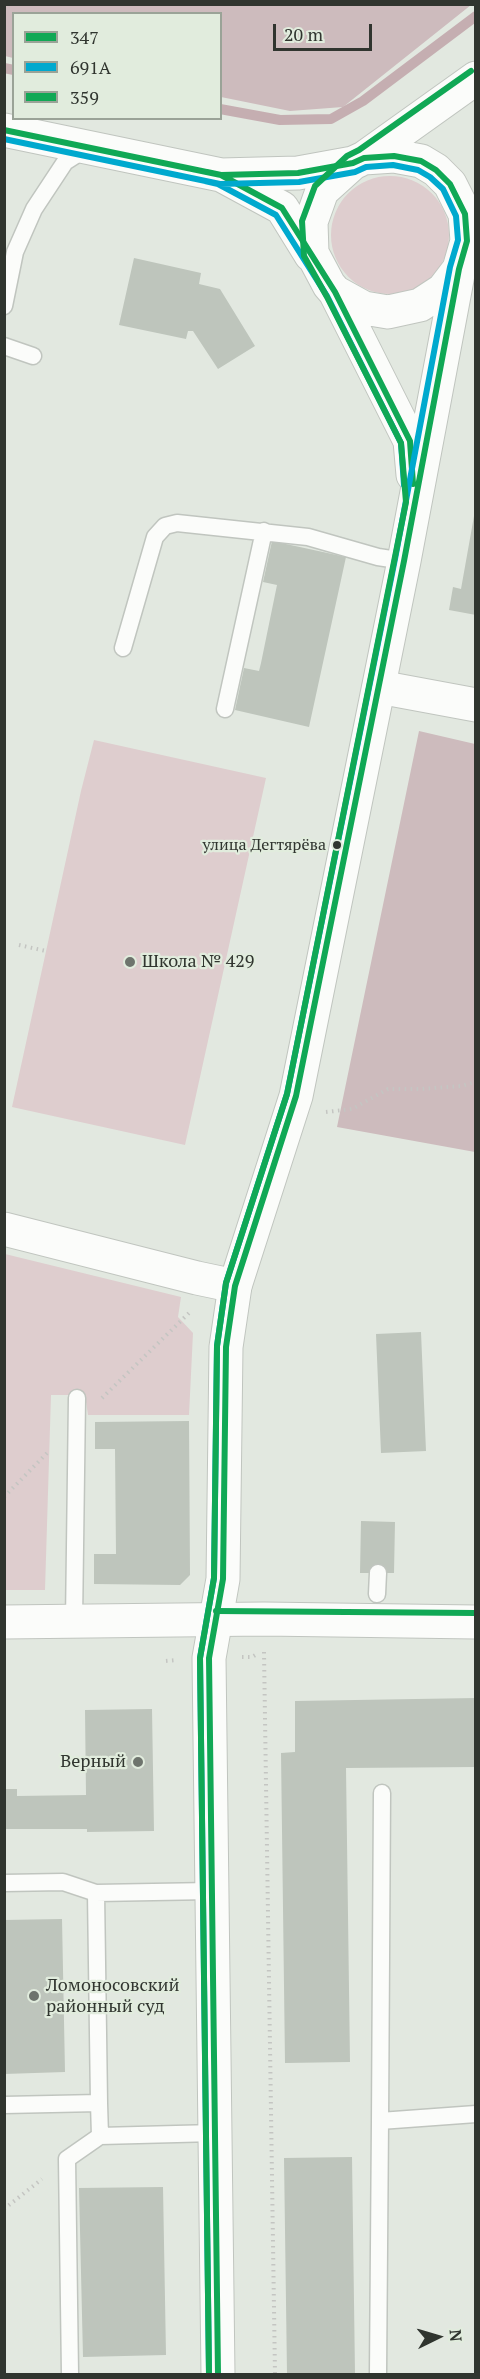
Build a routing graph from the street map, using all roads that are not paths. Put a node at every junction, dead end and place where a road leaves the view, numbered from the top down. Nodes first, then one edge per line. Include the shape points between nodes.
1 (476, 78) edge
2 (4, 130) edge
3 (87, 148) junction
4 (359, 160) junction
5 (221, 175) junction
6 (474, 201) dead end
7 (463, 255) junction
8 (332, 288) junction
9 (4, 306) edge
10 (4, 346) edge
11 (33, 356) dead end
12 (415, 503) junction
13 (264, 531) junction
14 (404, 561) junction
15 (123, 648) dead end
16 (379, 687) junction
17 (476, 705) edge
18 (225, 709) dead end
19 (4, 1229) edge
20 (235, 1286) junction
21 (77, 1398) dead end
22 (378, 1573) dead end
23 (377, 1594) dead end
24 (216, 1620) junction
25 (74, 1621) junction
26 (4, 1622) edge
27 (476, 1622) edge
28 (382, 1793) dead end
29 (4, 1883) edge
30 (212, 1891) junction
31 (96, 1893) junction
32 (99, 2103) junction
33 (4, 2105) edge
34 (476, 2114) edge
35 (380, 2121) junction
36 (215, 2133) junction
37 (100, 2136) junction
38 (70, 2374) edge
39 (218, 2374) edge
40 (378, 2374) edge

1 - 4 main road
2 - 3 main road
3 - 5 main road
3 - 9 lane via 65,162 34,209 15,252
4 - 5 main road via 298,173
4 - 7 main road via 394,156 422,161 436,170 450,184 465,214
4 - 8 main road via 322,191 311,222 312,253
5 - 8 main road via 282,208
6 - 7 lane
7 - 8 main road via 443,290 420,305 388,312 364,308
7 - 12 main road
8 - 12 main road via 410,441
10 - 11 lane
12 - 14 main road
13 - 14 lane via 308,537
13 - 15 lane via 177,523 165,526 155,537
13 - 18 lane
14 - 16 main road
16 - 17 main road
16 - 20 main road via 296,1096
19 - 20 main road
20 - 24 main road via 226,1347 223,1579
21 - 25 lane
22 - 23 lane
24 - 25 main road
24 - 27 main road
24 - 30 main road via 209,1658
25 - 26 main road
28 - 35 lane
29 - 31 lane via 63,1882
30 - 31 lane
30 - 36 main road
31 - 32 lane
32 - 33 lane
32 - 37 lane
34 - 35 lane
35 - 40 lane
36 - 37 lane
36 - 39 main road
37 - 38 lane via 67,2159

